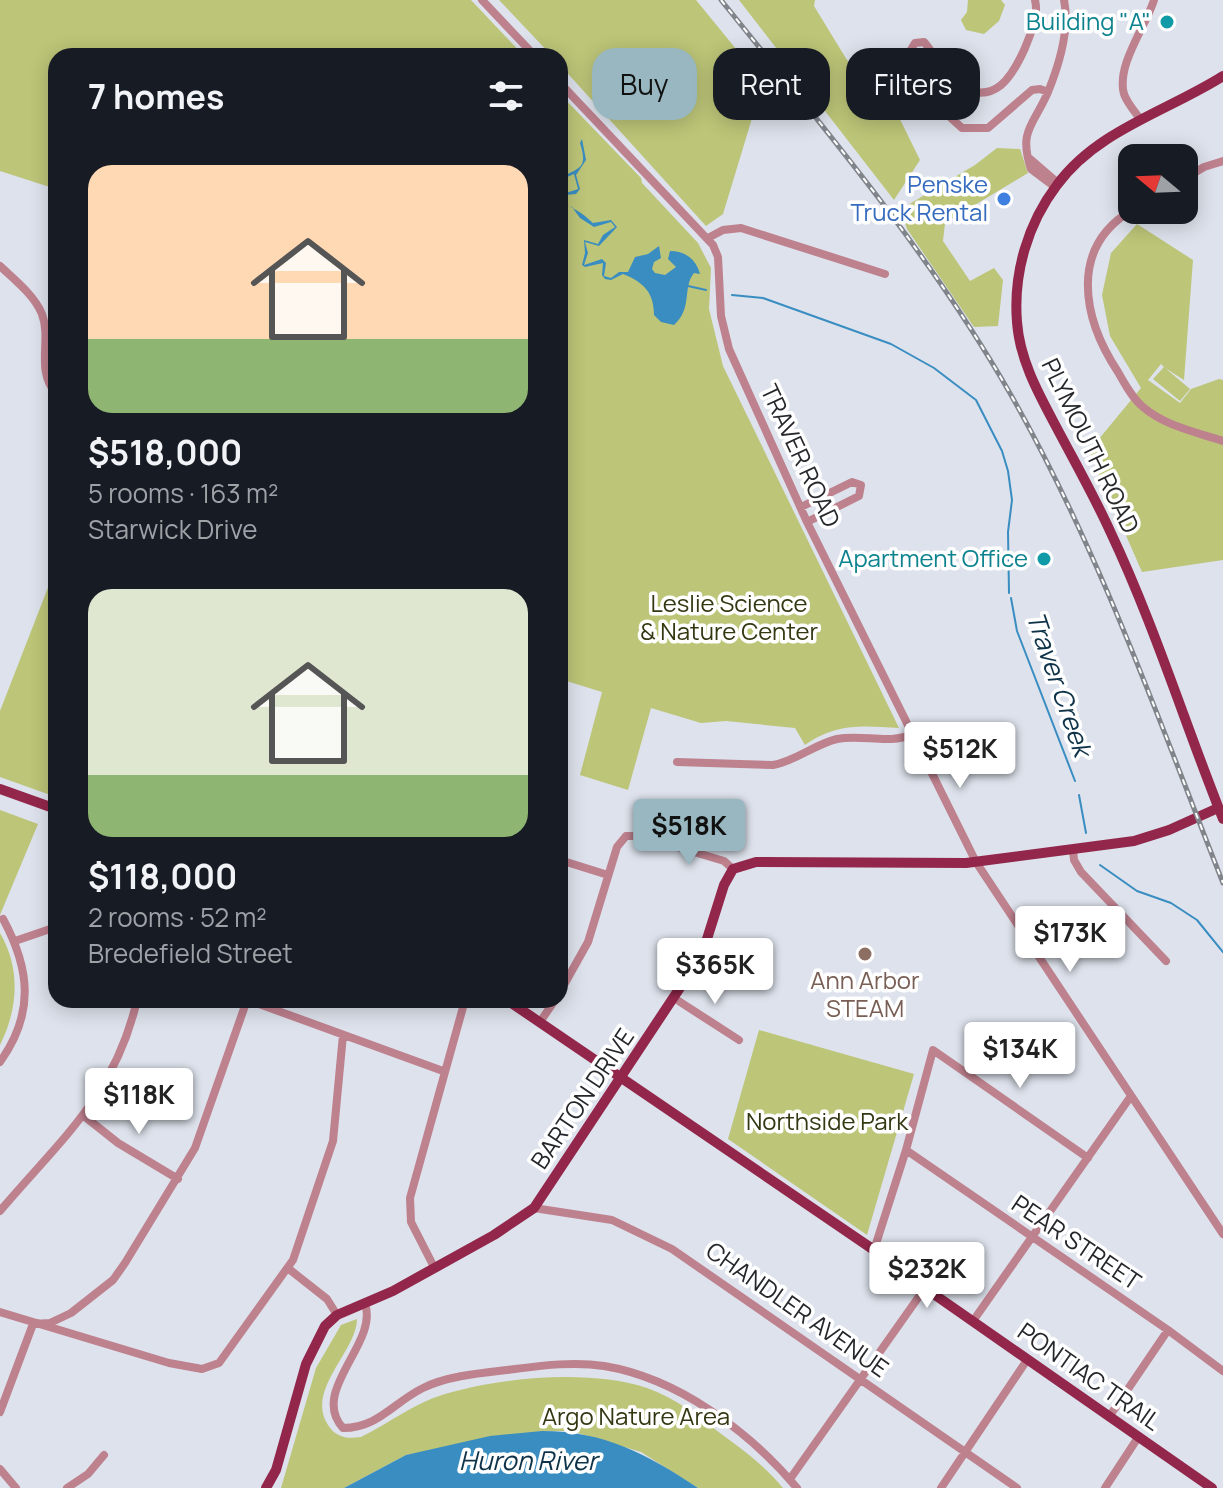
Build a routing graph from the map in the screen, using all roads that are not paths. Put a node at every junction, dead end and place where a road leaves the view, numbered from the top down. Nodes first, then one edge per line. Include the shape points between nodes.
1 (482, 0) edge
2 (1035, 0) edge
3 (1064, 0) edge
4 (1154, 0) edge
5 (527, 48) edge
6 (1223, 76) edge
7 (568, 91) edge
8 (1048, 92) junction
9 (1141, 120) junction
10 (1223, 161) edge
11 (1198, 171) edge
12 (1056, 185) junction
13 (1118, 218) edge
14 (708, 238) junction
15 (0, 266) edge
16 (885, 274) dead end
17 (48, 380) edge
18 (1223, 441) edge
19 (801, 507) junction
20 (807, 522) junction
21 (913, 734) junction
22 (677, 762) dead end
23 (0, 789) edge
24 (48, 806) edge
25 (1218, 808) junction
26 (1223, 819) edge
27 (1073, 850) junction
28 (568, 862) edge
29 (976, 862) junction
30 (733, 869) junction
31 (608, 875) junction
32 (3, 919) dead end
33 (48, 930) edge
34 (15, 941) junction
35 (1166, 961) dead end
36 (568, 978) edge
37 (674, 998) junction
38 (135, 1008) edge
39 (245, 1008) edge
40 (270, 1008) edge
41 (463, 1008) edge
42 (519, 1008) edge
43 (550, 1008) edge
44 (540, 1022) junction
45 (343, 1035) junction
46 (739, 1040) dead end
47 (0, 1062) edge
48 (443, 1071) junction
49 (621, 1077) junction
50 (1131, 1096) junction
51 (84, 1116) junction
52 (906, 1150) junction
53 (1088, 1158) junction
54 (178, 1179) junction
55 (534, 1208) junction
56 (0, 1211) edge
57 (1223, 1234) edge
58 (1032, 1238) junction
59 (874, 1250) junction
60 (434, 1267) junction
61 (289, 1269) junction
62 (925, 1288) junction
63 (365, 1304) junction
64 (0, 1312) edge
65 (337, 1315) junction
66 (973, 1321) junction
67 (33, 1324) junction
68 (1168, 1330) junction
69 (1027, 1360) junction
70 (1223, 1371) edge
71 (860, 1378) junction
72 (0, 1412) edge
73 (1109, 1417) junction
74 (1139, 1436) junction
75 (965, 1452) junction
76 (104, 1455) dead end
77 (0, 1469) edge
78 (790, 1479) junction
79 (16, 1488) edge
80 (67, 1488) edge
81 (266, 1488) edge
82 (797, 1488) edge
83 (941, 1488) edge
84 (1017, 1488) edge
85 (1105, 1488) edge
86 (1212, 1488) edge

1 - 5 street
2 - 8 street via 1034,27 1001,87 988,92 961,87 924,42 915,43 910,51 962,128 988,128 1032,90
3 - 8 street via 1064,37
4 - 9 street via 1122,84
6 - 9 main road, PLYMOUTH ROAD
7 - 14 street, TRAVER ROAD
8 - 12 street via 1026,141 1031,169
9 - 12 main road, PLYMOUTH ROAD via 1103,141
10 - 11 street
12 - 25 main road, PLYMOUTH ROAD via 1021,262 1016,311 1022,351 1116,543
13 - 18 street via 1098,240 1089,274 1087,296 1095,330 1143,407 1165,421
14 - 16 street via 741,228
14 - 19 street, TRAVER ROAD via 718,257 729,349
15 - 17 street via 42,314
19 - 20 street, TRAVER ROAD
19 - 20 street via 852,482 861,485 859,496
20 - 21 street, TRAVER ROAD
21 - 22 street via 897,740 840,739 773,765
21 - 29 street, TRAVER ROAD
23 - 24 main road
25 - 26 main road, PLYMOUTH ROAD
25 - 27 main road via 1152,836
27 - 29 main road
27 - 35 street via 1081,872
28 - 31 street
29 - 30 main road via 756,862
29 - 50 street, TRAVER ROAD
30 - 31 street via 724,861 633,835 619,842
30 - 37 main road, BARTON DRIVE via 701,953
31 - 36 street via 588,942
32 - 34 street
33 - 34 street
34 - 47 street via 24,973 24,1006
37 - 46 street
37 - 49 main road, BARTON DRIVE
38 - 51 street via 120,1055
39 - 54 street via 202,1131
40 - 45 street
41 - 48 street
42 - 44 main road, PONTIAC TRAIL
43 - 44 street
44 - 49 main road, PONTIAC TRAIL
45 - 48 street
45 - 61 street via 333,1141
48 - 60 street via 409,1212
49 - 55 main road, BARTON DRIVE
49 - 59 main road, PONTIAC TRAIL
50 - 53 street
50 - 57 street, TRAVER ROAD
51 - 54 street
51 - 56 street
52 - 53 street via 933,1050
52 - 58 street, PEAR STREET
52 - 59 street
53 - 58 street
54 - 67 street via 113,1280 60,1320
55 - 60 main road, BARTON DRIVE
55 - 71 street, CHANDLER AVENUE via 612,1220 672,1249
58 - 66 street
58 - 68 street, PEAR STREET
59 - 62 main road, PONTIAC TRAIL
60 - 63 main road, BARTON DRIVE
61 - 65 street via 327,1299
61 - 67 street via 219,1363 207,1368 143,1356
62 - 66 main road, PONTIAC TRAIL
62 - 71 street
63 - 65 main road, BARTON DRIVE
63 - 78 street via 366,1328 337,1390 336,1421 343,1428 374,1422 423,1388 446,1381 556,1364 601,1366 653,1380 691,1398
64 - 67 street
65 - 81 main road via 321,1332 306,1364
66 - 69 main road, PONTIAC TRAIL
67 - 72 street
68 - 70 street, PEAR STREET
68 - 73 street
69 - 73 main road, PONTIAC TRAIL
69 - 75 street
71 - 75 street, CHANDLER AVENUE
71 - 78 street
73 - 74 main road, PONTIAC TRAIL
74 - 85 street
74 - 86 main road, PONTIAC TRAIL
75 - 83 street
75 - 84 street, CHANDLER AVENUE
76 - 80 street
77 - 79 street
78 - 82 street

